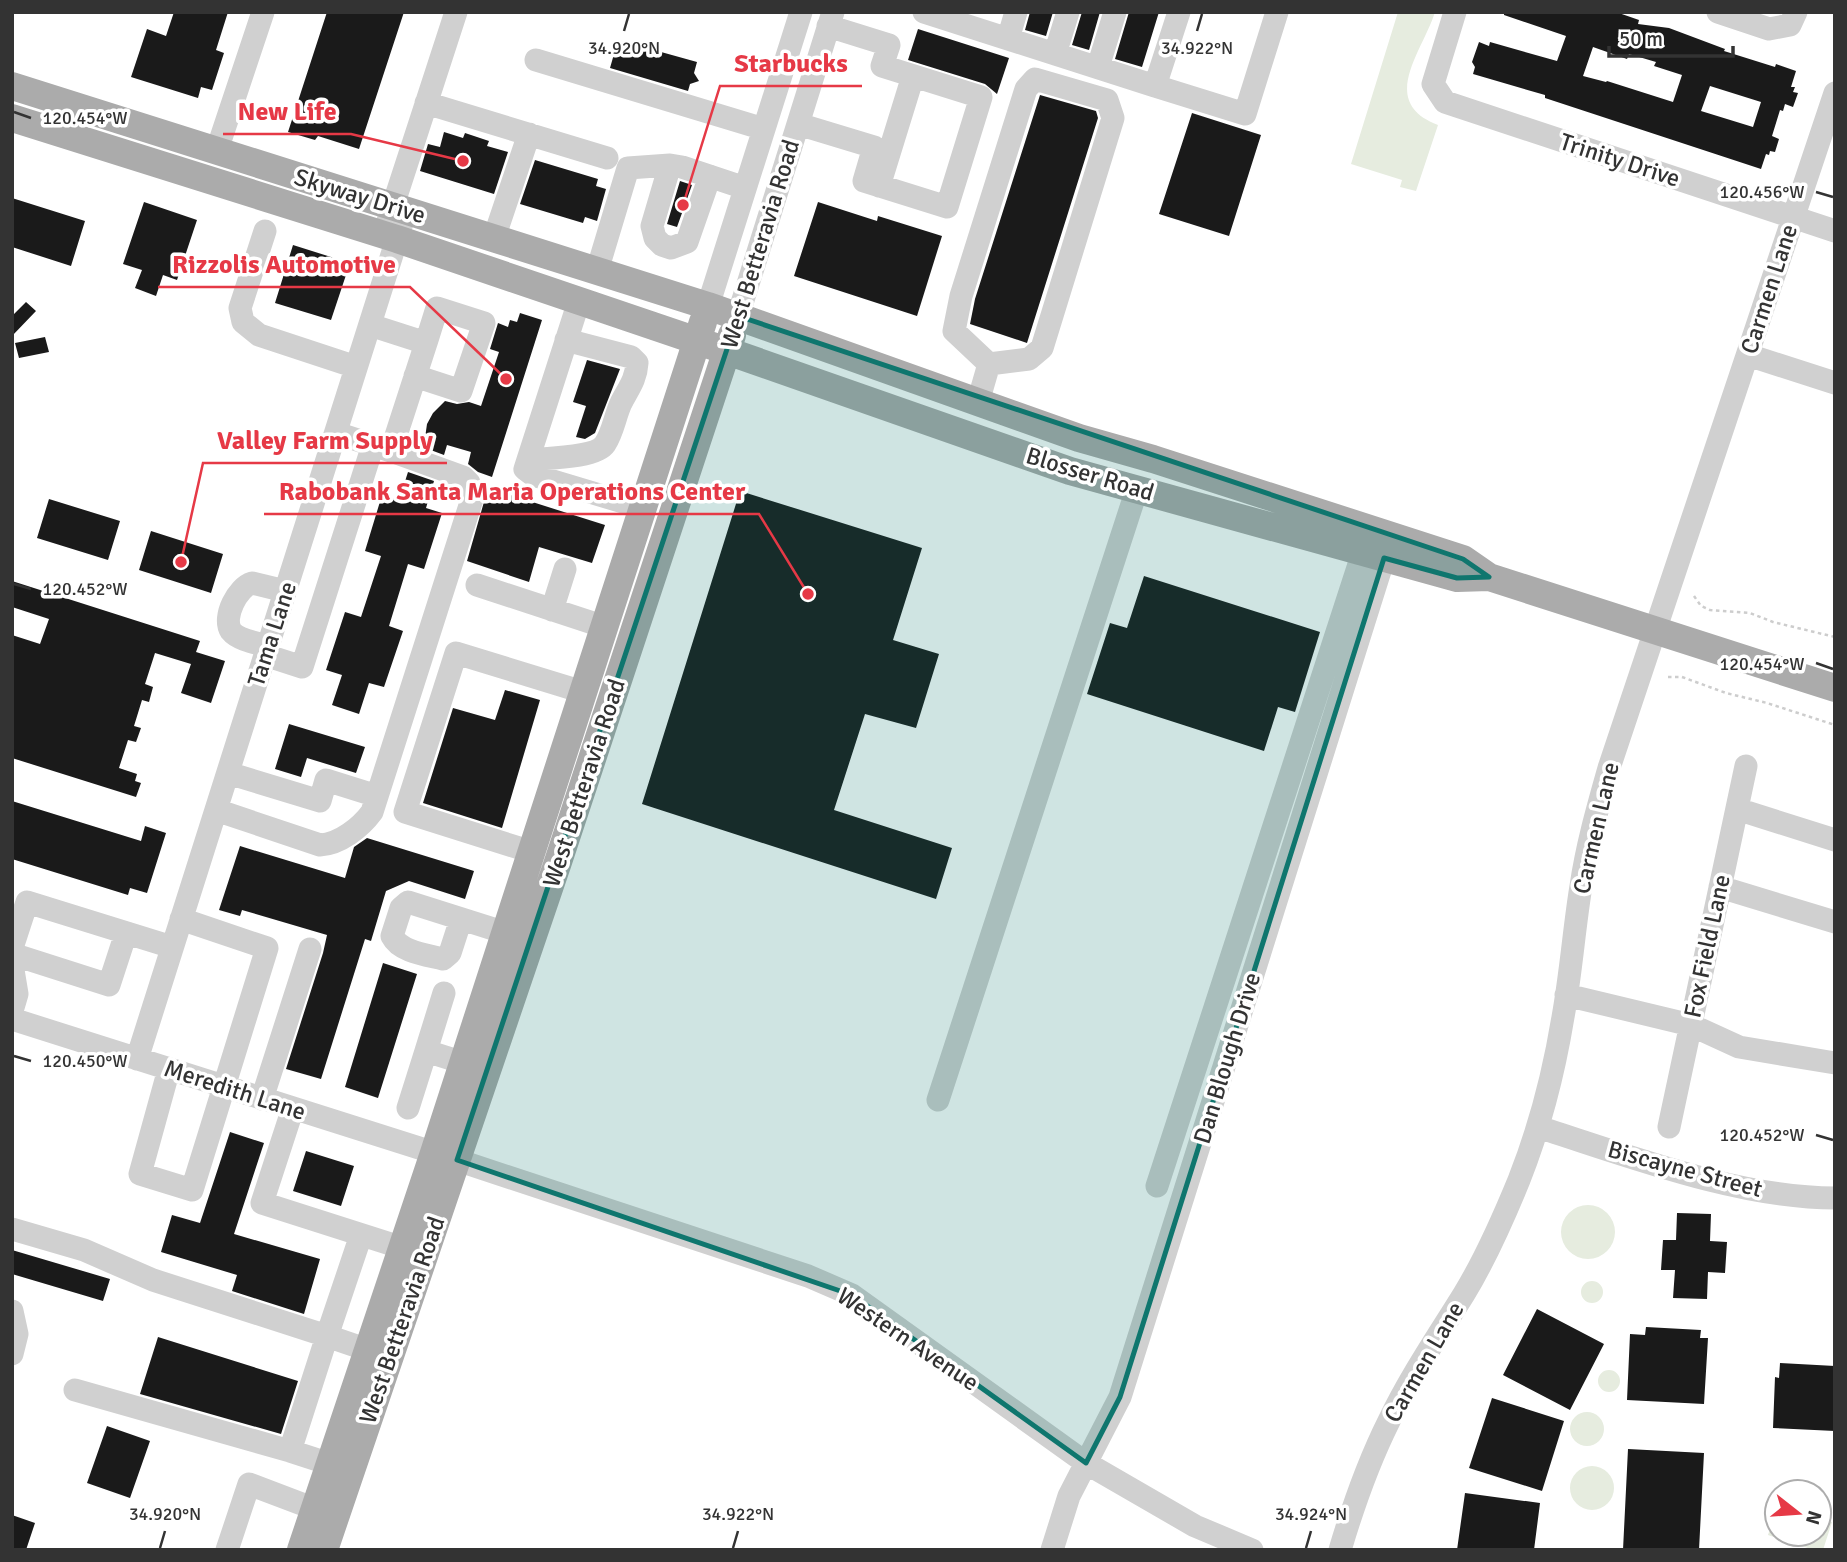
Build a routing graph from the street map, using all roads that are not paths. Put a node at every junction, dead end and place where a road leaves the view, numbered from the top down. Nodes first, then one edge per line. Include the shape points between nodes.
1 (263, 12) edge
2 (456, 12) edge
3 (801, 12) edge
4 (925, 12) edge
5 (1016, 12) edge
6 (1068, 12) edge
7 (1115, 12) edge
8 (1179, 12) edge
9 (1277, 12) edge
10 (1455, 12) edge
11 (1718, 12) edge
12 (1796, 12) edge
13 (831, 19) edge
14 (969, 19) edge
15 (1008, 39) junction
16 (1055, 54) junction
17 (536, 60) dead end
18 (1098, 67) junction
19 (913, 76) junction
20 (12, 86) edge
21 (1155, 86) junction
22 (1835, 93) edge
23 (426, 103) junction
24 (12, 118) edge
25 (798, 124) junction
26 (764, 129) junction
27 (529, 134) junction
28 (217, 150) junction
29 (607, 158) dead end
30 (670, 165) junction
31 (710, 176) junction
32 (879, 186) junction
33 (745, 188) junction
34 (400, 208) junction
35 (1792, 216) junction
36 (265, 231) dead end
37 (1835, 231) edge
38 (390, 237) junction
39 (494, 238) junction
40 (597, 271) junction
41 (579, 300) junction
42 (708, 306) junction
43 (738, 316) junction
44 (370, 325) junction
45 (566, 340) junction
46 (697, 341) junction
47 (426, 343) junction
48 (727, 351) junction
49 (1748, 355) junction
50 (989, 364) junction
51 (356, 367) junction
52 (415, 376) junction
53 (1835, 383) edge
54 (978, 402) junction
55 (336, 433) junction
56 (382, 448) junction
57 (528, 460) junction
58 (1137, 489) junction
59 (643, 508) junction
60 (1374, 555) junction
61 (565, 569) dead end
62 (1489, 577) junction
63 (477, 586) dead end
64 (285, 591) junction
65 (552, 610) junction
66 (605, 627) junction
67 (1655, 632) junction
68 (266, 651) junction
69 (1835, 688) edge
70 (583, 692) junction
71 (1746, 765) dead end
72 (228, 773) junction
73 (377, 796) junction
74 (1737, 809) junction
75 (216, 810) junction
76 (1835, 840) edge
77 (532, 852) junction
78 (1720, 887) junction
79 (181, 919) junction
80 (461, 919) dead end
81 (1835, 922) edge
82 (126, 933) junction
83 (506, 933) junction
84 (172, 947) junction
85 (12, 948) edge
86 (310, 949) dead end
87 (12, 954) edge
88 (12, 964) edge
89 (444, 993) dead end
90 (1566, 995) junction
91 (12, 1011) edge
92 (12, 1020) edge
93 (1691, 1025) junction
94 (426, 1051) junction
95 (137, 1059) junction
96 (464, 1063) junction
97 (1835, 1063) edge
98 (169, 1069) junction
99 (223, 1086) junction
100 (262, 1098) junction
101 (939, 1100) dead end
102 (293, 1108) junction
103 (408, 1108) dead end
104 (1538, 1127) junction
105 (1669, 1128) dead end
106 (446, 1157) junction
107 (1157, 1186) dead end
108 (1835, 1198) edge
109 (12, 1229) edge
110 (361, 1234) junction
111 (403, 1248) junction
112 (12, 1311) edge
113 (327, 1336) junction
114 (368, 1350) junction
115 (12, 1354) edge
116 (75, 1390) dead end
117 (290, 1451) junction
118 (1086, 1463) junction
119 (330, 1464) junction
120 (315, 1509) junction
121 (227, 1550) edge
122 (301, 1550) edge
123 (324, 1550) edge
124 (1052, 1550) edge
125 (1252, 1550) edge
126 (1339, 1550) edge

1 - 28 street
2 - 23 street, Tama Lane
3 - 26 street, West Betteravia Road
4 - 14 street
5 - 15 street
6 - 16 street
7 - 18 street
8 - 21 street
9 - 21 street via 1245,114
10 - 35 street, Trinity Drive via 1433,84 1445,102
11 - 12 street via 1769,29 1790,25
13 - 19 street via 889,45 882,66
13 - 25 street, West Betteravia Road
14 - 15 street
15 - 16 street
16 - 18 street
17 - 26 street
18 - 21 street
19 - 32 street
19 - 32 street via 981,97 951,195 947,207
20 - 28 main road, Skyway Drive
22 - 35 street, Carmen Lane
23 - 27 street
23 - 34 street, Tama Lane
24 - 38 main road, Skyway Drive
25 - 32 street via 874,147 864,181
25 - 43 street, West Betteravia Road
26 - 33 street, West Betteravia Road
27 - 29 street
27 - 39 street
28 - 34 main road, Skyway Drive
30 - 31 street
30 - 31 street via 652,226 655,238 671,248 687,242
30 - 40 street via 628,168
31 - 33 street
33 - 42 street, West Betteravia Road
34 - 38 street, Tama Lane
34 - 39 main road, Skyway Drive
35 - 37 street, Trinity Drive
35 - 49 street, Carmen Lane
36 - 51 street via 240,308 243,322 259,335
38 - 41 main road, Skyway Drive
38 - 44 street, Tama Lane
39 - 40 main road, Skyway Drive
40 - 42 main road, Skyway Drive
41 - 45 street
41 - 46 main road, Skyway Drive
42 - 43 main road, Blosser Road
42 - 46 main road, West Betteravia Road
43 - 48 main road, West Betteravia Road
43 - 54 main road, Blosser Road
44 - 47 street
44 - 51 street, Tama Lane
45 - 57 street
45 - 57 street via 631,357 637,363 636,373 600,450
46 - 48 main road, Blosser Road
46 - 59 main road, West Betteravia Road
47 - 52 street
47 - 52 street via 437,308 484,323 461,391
48 - 58 main road, Blosser Road via 1070,471
48 - 106 main road, West Betteravia Road
49 - 53 street
49 - 67 street, Carmen Lane
50 - 50 street via 954,331 1026,89 1035,79 1107,100 1113,118 1042,348 1029,359
50 - 54 street
51 - 55 street, Tama Lane
52 - 56 street
54 - 62 main road, Blosser Road via 1463,559
55 - 56 street
55 - 64 street, Tama Lane
56 - 68 street via 302,667
56 - 73 street via 463,477 473,496
57 - 59 street via 525,469 533,475
58 - 60 main road, Blosser Road
58 - 101 street
59 - 66 main road, West Betteravia Road
60 - 62 main road, Blosser Road via 1457,578
60 - 107 street
60 - 118 street, Dan Blough Drive via 1120,1397
61 - 65 street
62 - 67 main road, Blosser Road
63 - 65 street
64 - 68 street, Tama Lane
64 - 68 street via 252,583 240,591 229,618 233,633
65 - 66 street
66 - 70 main road, West Betteravia Road
67 - 69 main road, Blosser Road
67 - 90 street, Carmen Lane via 1591,831
68 - 72 street, Tama Lane
70 - 77 main road, West Betteravia Road
70 - 77 street via 456,653 405,812
71 - 74 street, Fox Field Lane
72 - 73 street via 320,802 326,780
72 - 75 street, Tama Lane
73 - 75 street via 364,823 329,845
74 - 76 street
74 - 78 street, Fox Field Lane
75 - 79 street, Tama Lane
77 - 83 main road, West Betteravia Road
78 - 81 street
78 - 93 street, Fox Field Lane
79 - 84 street, Tama Lane
79 - 99 street via 267,947
80 - 83 street
82 - 84 street
82 - 85 street via 27,902
82 - 87 street via 109,985
83 - 96 main road, West Betteravia Road
84 - 95 street, Tama Lane
86 - 100 street
88 - 91 street via 17,994
89 - 94 street
90 - 93 street
90 - 104 street, Carmen Lane
92 - 95 street, Meredith Lane
93 - 97 street via 1739,1047
93 - 105 street, Fox Field Lane
94 - 96 street
94 - 103 street
95 - 98 street, Meredith Lane
96 - 106 main road, West Betteravia Road
98 - 99 street, Meredith Lane
98 - 99 street via 140,1174 192,1190
99 - 100 street, Meredith Lane
100 - 102 street, Meredith Lane
102 - 106 street, Meredith Lane
102 - 110 street via 262,1203
104 - 108 street, Biscayne Street via 1757,1191
104 - 126 street, Carmen Lane via 1493,1240 1389,1421 1355,1497
106 - 111 main road, West Betteravia Road
106 - 118 street, Western Avenue via 808,1276 852,1295
106 - 123 main road, West Betteravia Road
109 - 113 street
110 - 111 street
110 - 113 street
111 - 114 main road, West Betteravia Road
112 - 115 street via 17,1334
113 - 114 street
113 - 117 street
114 - 119 main road, West Betteravia Road
116 - 117 street
117 - 119 street
118 - 124 street, Dan Blough Drive via 1069,1496
118 - 125 street, Western Avenue via 1195,1526
119 - 120 main road, West Betteravia Road
120 - 121 street via 248,1484
120 - 122 main road, West Betteravia Road

